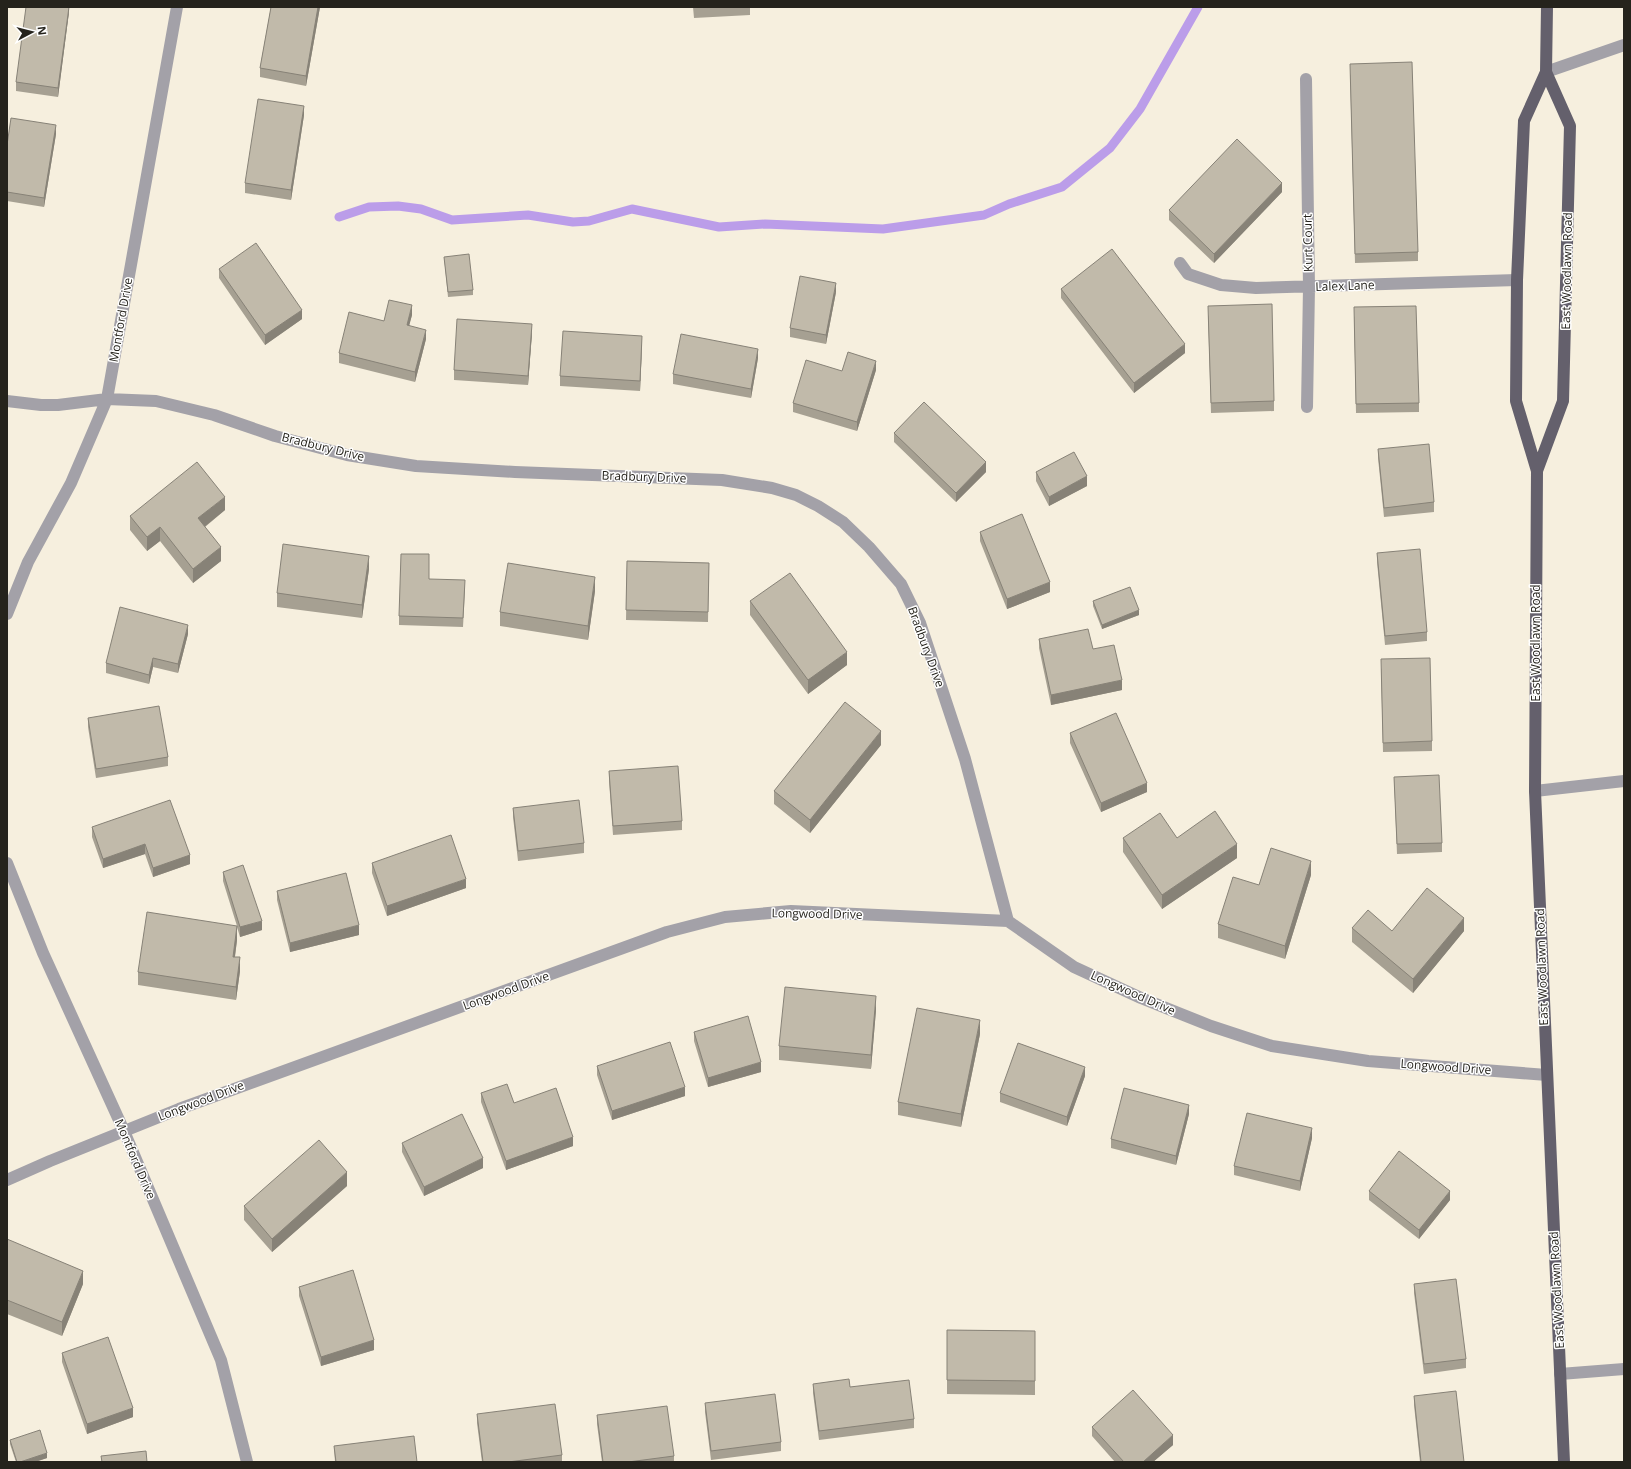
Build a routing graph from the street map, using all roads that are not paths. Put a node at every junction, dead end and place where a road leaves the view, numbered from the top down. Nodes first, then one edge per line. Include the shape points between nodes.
1 (177, 7) edge
2 (1547, 7) edge
3 (1624, 45) edge
4 (1546, 72) junction
5 (1306, 79) dead end
6 (1180, 262) dead end
7 (1517, 280) junction
8 (1309, 286) junction
9 (107, 399) junction
10 (7, 401) edge
11 (1307, 407) dead end
12 (1537, 471) junction
13 (7, 614) edge
14 (1624, 781) edge
15 (1535, 791) junction
16 (7, 863) edge
17 (1008, 921) junction
18 (1547, 1075) junction
19 (124, 1131) junction
20 (7, 1180) edge
21 (1624, 1369) edge
22 (1560, 1374) junction
23 (247, 1462) edge
24 (1564, 1462) edge

1 - 9 street, Montford Drive
2 - 4 main road, East Woodlawn Road
3 - 4 street
4 - 7 main road, East Woodlawn Road via 1524,122
4 - 12 main road, East Woodlawn Road via 1570,126 1563,401
5 - 8 street, Kurt Court
6 - 8 street, Lalex Lane via 1188,274 1221,285 1256,288
7 - 8 street, Lalex Lane
7 - 12 main road, East Woodlawn Road via 1516,401
8 - 11 street, Kurt Court
9 - 10 street, Bradbury Drive via 41,405
9 - 13 street, Montford Drive via 71,483 28,562
9 - 17 street, Bradbury Drive via 156,400 347,456 416,466 722,480 772,488 796,495 818,506 843,522 869,547 901,584 920,623 965,759
12 - 15 main road, East Woodlawn Road
14 - 15 street
15 - 18 main road, East Woodlawn Road
16 - 19 street, Montford Drive via 43,953
17 - 18 street, Longwood Drive via 1074,967 1140,998 1211,1026 1272,1046 1368,1062
17 - 19 street, Longwood Drive via 791,912 725,918 667,932
18 - 22 main road, East Woodlawn Road
19 - 20 street, Longwood Drive
19 - 23 street, Montford Drive via 221,1360
21 - 22 street
22 - 24 main road, East Woodlawn Road

